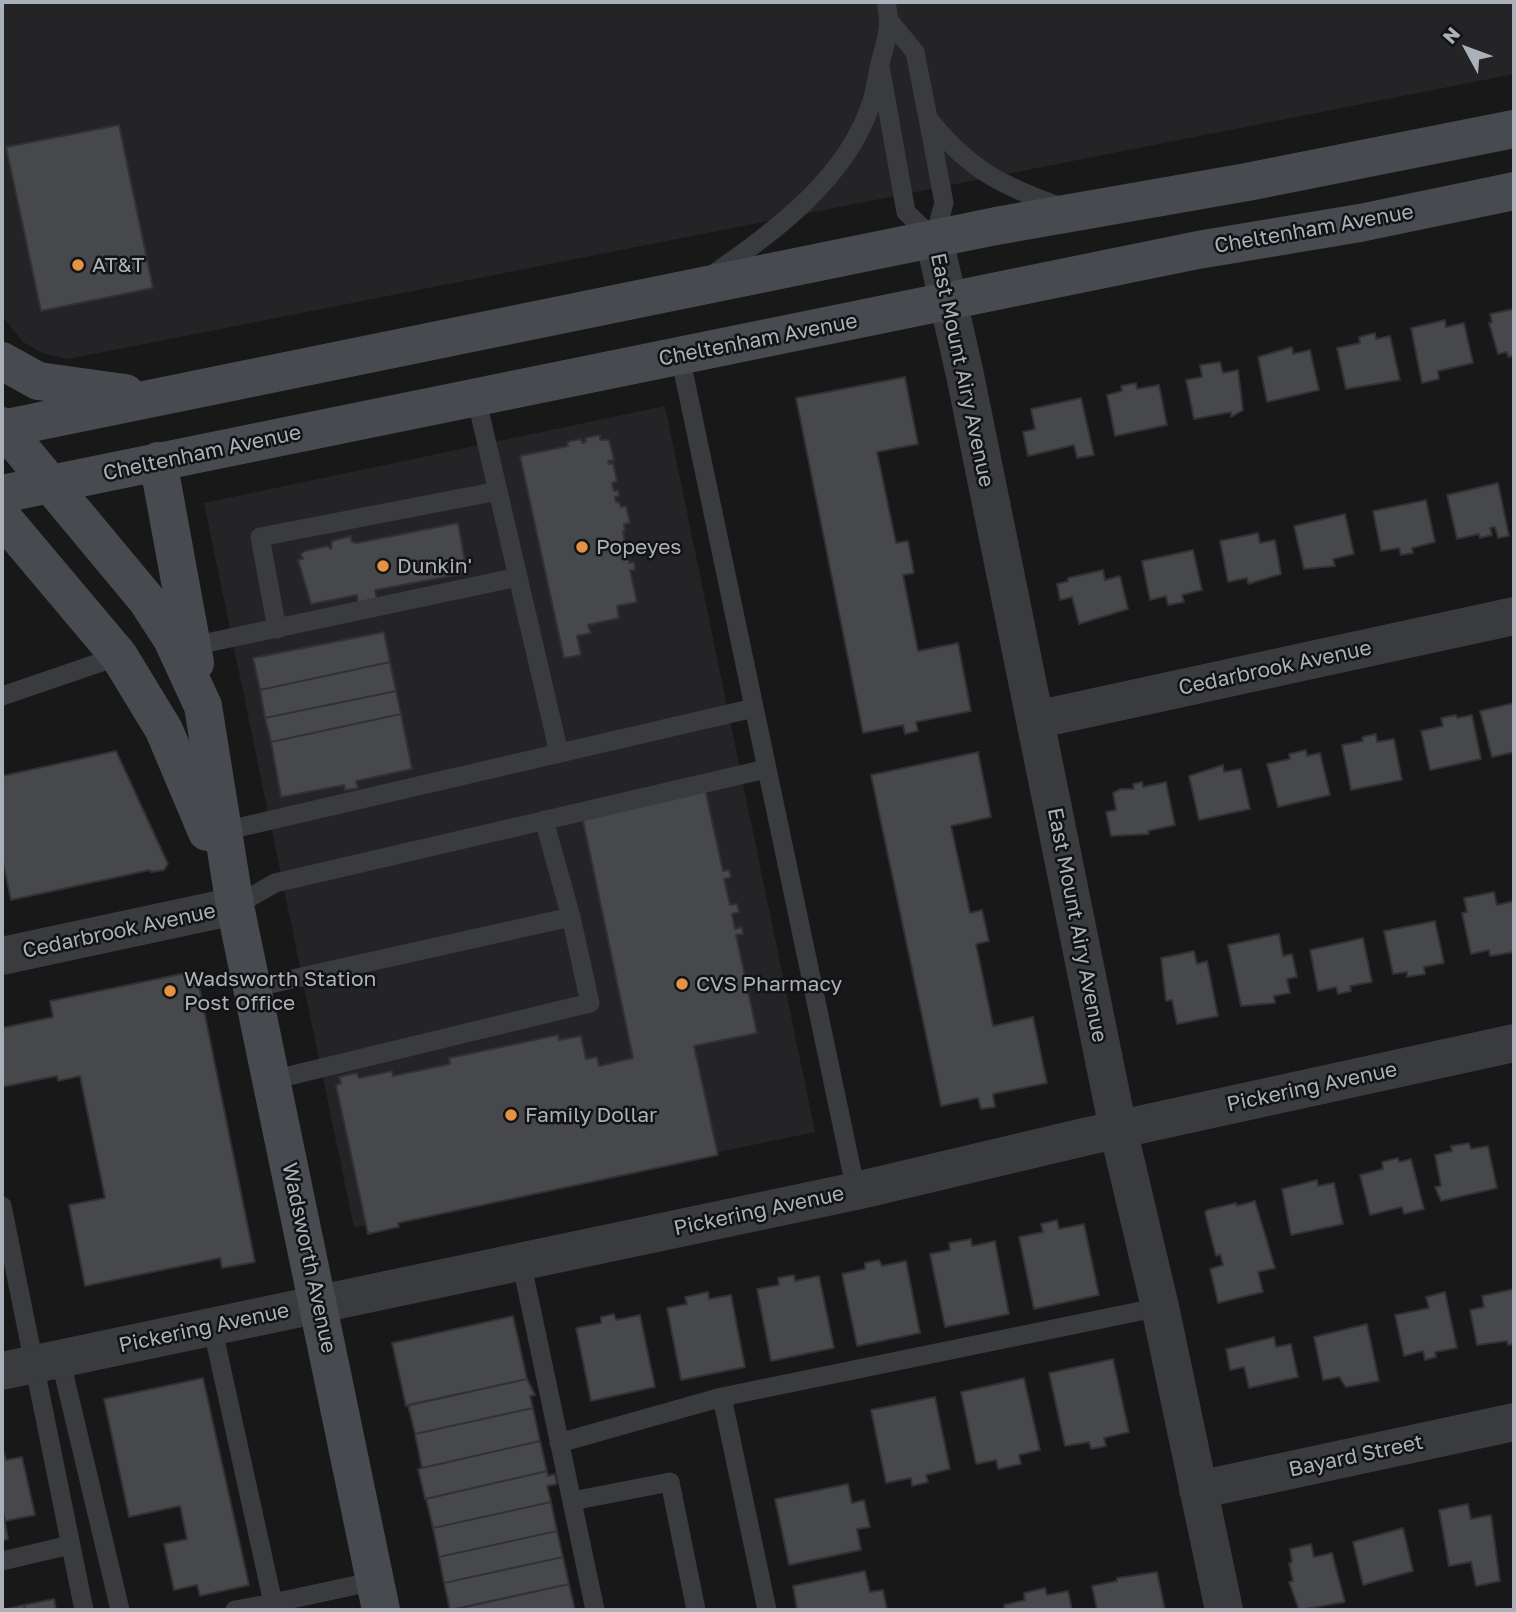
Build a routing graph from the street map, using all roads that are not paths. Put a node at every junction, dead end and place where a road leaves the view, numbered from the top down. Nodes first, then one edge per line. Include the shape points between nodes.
1 (886, 2) edge
2 (891, 23) junction
3 (880, 66) junction
4 (928, 118) junction
5 (1514, 129) edge
6 (1514, 191) edge
7 (1072, 211) junction
8 (933, 239) junction
9 (694, 288) junction
10 (948, 302) junction
11 (680, 356) junction
12 (2, 361) edge
13 (165, 396) junction
14 (476, 397) junction
15 (2, 428) edge
16 (158, 461) junction
17 (50, 484) junction
18 (498, 491) junction
19 (2, 494) edge
20 (2, 517) edge
21 (519, 577) junction
22 (1514, 616) edge
23 (277, 629) junction
24 (192, 646) junction
25 (118, 656) junction
26 (2, 696) edge
27 (204, 706) junction
28 (754, 708) junction
29 (1035, 720) junction
30 (559, 753) junction
31 (766, 769) junction
32 (544, 820) junction
33 (224, 831) junction
34 (235, 906) junction
35 (570, 917) junction
36 (2, 956) edge
37 (252, 988) junction
38 (1514, 1043) edge
39 (272, 1080) junction
40 (1118, 1129) junction
41 (856, 1191) junction
42 (2, 1206) edge
43 (521, 1261) junction
44 (318, 1303) junction
45 (1160, 1307) junction
46 (212, 1326) junction
47 (32, 1364) edge
48 (722, 1397) junction
49 (1514, 1422) edge
50 (559, 1443) junction
51 (1198, 1490) junction
52 (572, 1502) junction
53 (70, 1545) junction
54 (2, 1561) edge
55 (378, 1596) edge
56 (273, 1602) junction
57 (83, 1610) edge
58 (120, 1610) edge
59 (234, 1610) edge
60 (595, 1610) edge
61 (696, 1610) edge
62 (767, 1610) edge
63 (1224, 1610) edge

1 - 2 lane
2 - 3 lane
2 - 4 lane via 915,52
3 - 8 lane via 906,212
3 - 9 lane via 872,102 856,135 811,197
4 - 7 lane via 981,172
4 - 8 lane via 944,203
5 - 7 main road
6 - 10 main road, Cheltenham Avenue
7 - 8 main road
8 - 9 main road
8 - 10 street, East Mount Airy Avenue
9 - 13 main road
10 - 11 main road, Cheltenham Avenue
10 - 29 street, East Mount Airy Avenue
11 - 14 main road, Cheltenham Avenue
11 - 28 lane
12 - 13 main road via 25,376 51,383
13 - 15 main road
14 - 16 main road, Cheltenham Avenue
14 - 18 lane
15 - 17 main road, Wadsworth Avenue
16 - 17 main road, Cheltenham Avenue
16 - 24 main road
17 - 19 main road, Cheltenham Avenue
17 - 27 main road, Wadsworth Avenue via 145,599 172,639
18 - 21 lane
18 - 23 lane via 260,537
20 - 25 main road, Wadsworth Avenue
21 - 23 lane
21 - 30 lane
22 - 29 street, Cedarbrook Avenue
23 - 24 lane
24 - 27 main road
25 - 26 lane
25 - 34 main road, Wadsworth Avenue via 182,766
27 - 33 main road, Wadsworth Avenue
28 - 30 lane
28 - 31 lane
29 - 40 street, East Mount Airy Avenue
30 - 33 lane
31 - 32 lane
31 - 41 lane
32 - 34 lane via 275,883
32 - 35 lane
33 - 34 main road, Wadsworth Avenue
34 - 36 street, Cedarbrook Avenue
34 - 37 main road, Wadsworth Avenue
35 - 37 lane
35 - 39 lane via 590,1003
37 - 39 main road, Wadsworth Avenue
38 - 40 street, Pickering Avenue
39 - 44 main road, Wadsworth Avenue
40 - 41 street, Pickering Avenue
40 - 45 street, East Mount Airy Avenue
41 - 43 street, Pickering Avenue
42 - 47 lane
43 - 44 street, Pickering Avenue
43 - 50 lane
44 - 46 street, Pickering Avenue
44 - 55 main road, Wadsworth Avenue
45 - 48 lane
45 - 51 street, East Mount Airy Avenue
46 - 47 street, Pickering Avenue
46 - 56 lane
47 - 53 lane
47 - 58 lane
48 - 50 lane
48 - 62 lane
49 - 51 street, Bayard Street
50 - 52 lane
51 - 63 street, East Mount Airy Avenue
52 - 60 lane
52 - 61 lane via 670,1482
53 - 54 lane
53 - 57 lane
55 - 56 lane
56 - 59 lane

